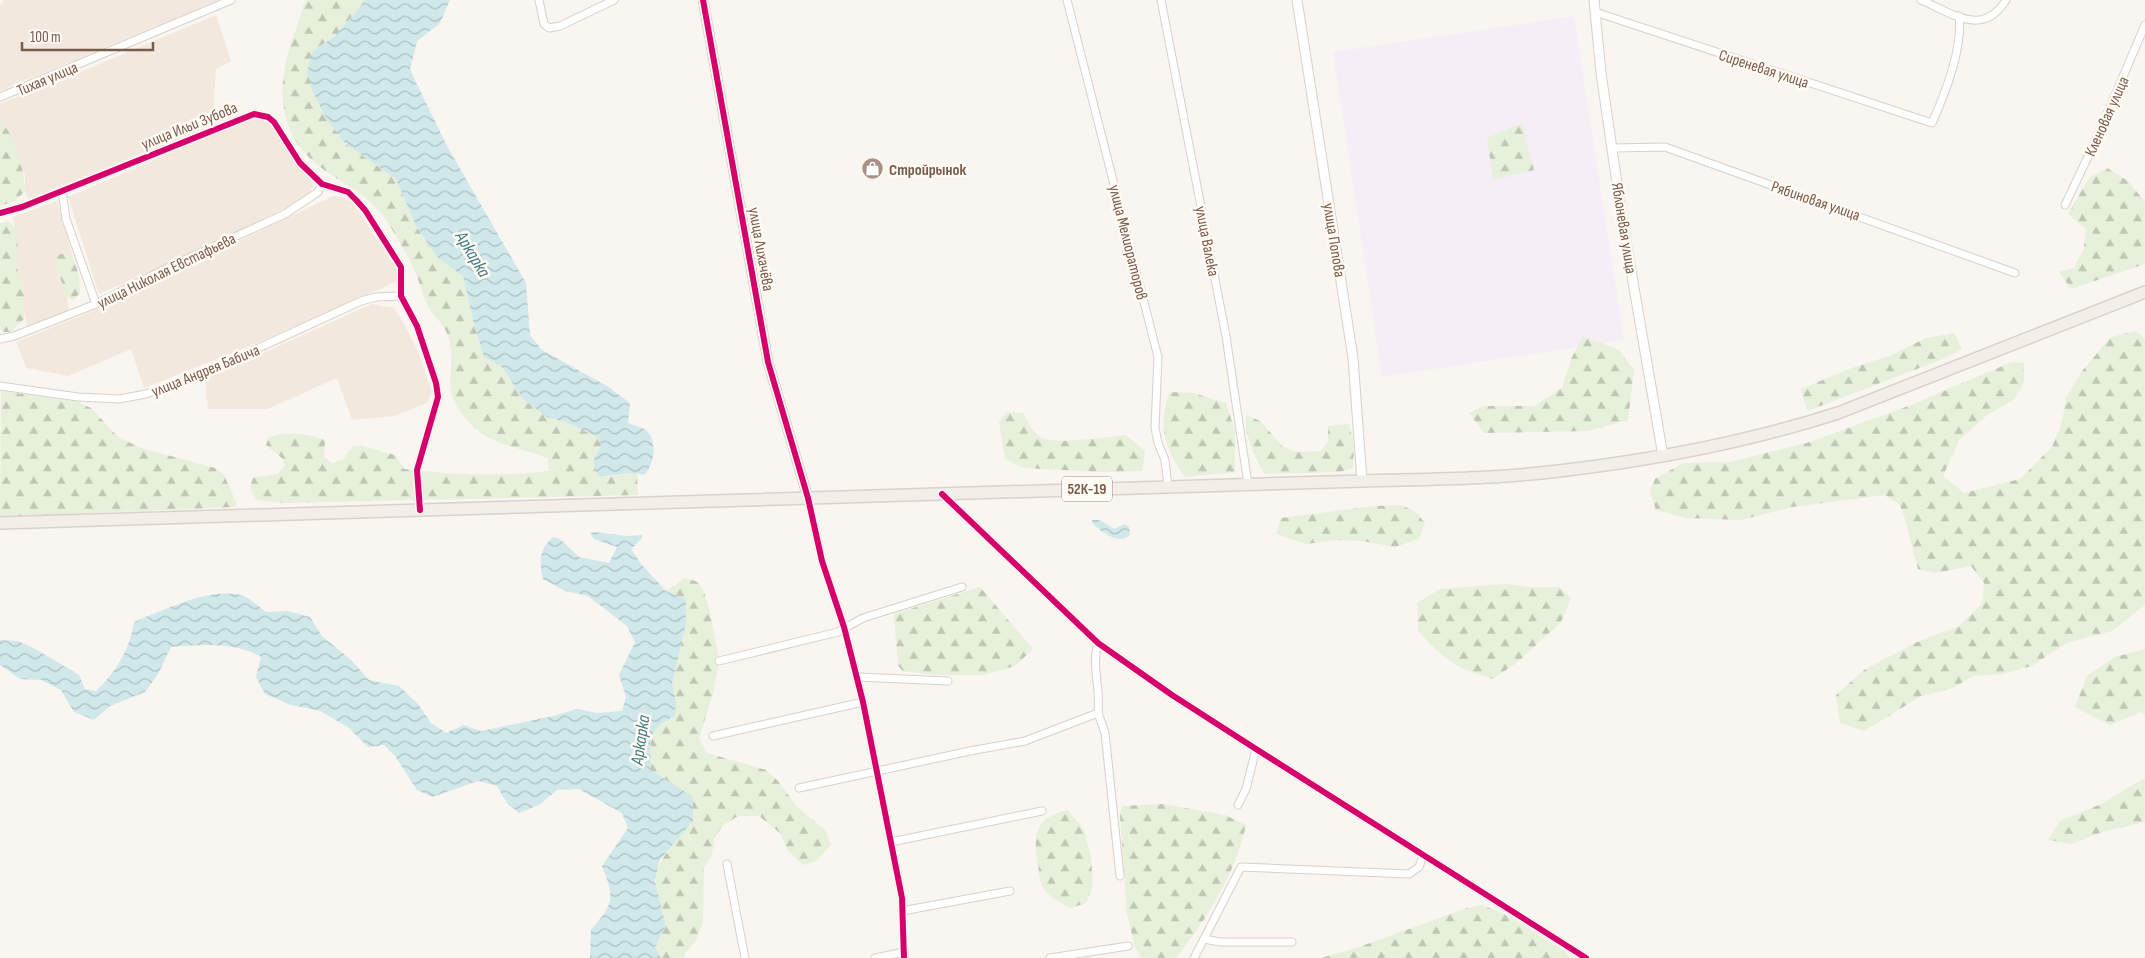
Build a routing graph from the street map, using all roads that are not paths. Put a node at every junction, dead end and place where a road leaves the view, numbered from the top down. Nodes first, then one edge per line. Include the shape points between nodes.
1 (231, 0) edge
2 (539, 0) edge
3 (614, 0) edge
4 (703, 0) edge
5 (1067, 0) edge
6 (1160, 0) edge
7 (1297, 0) edge
8 (1594, 0) edge
9 (1921, 0) edge
10 (2006, 0) edge
11 (1595, 12) junction
12 (1960, 16) junction
13 (2145, 25) edge
14 (0, 97) edge
15 (1613, 148) junction
16 (322, 184) junction
17 (62, 191) junction
18 (2065, 205) dead end
19 (0, 213) edge
20 (2015, 273) dead end
21 (2145, 292) edge
22 (401, 296) junction
23 (96, 304) junction
24 (0, 339) edge
25 (0, 386) edge
26 (1663, 456) junction
27 (1362, 481) junction
28 (1248, 484) junction
29 (1168, 487) junction
30 (942, 494) junction
31 (808, 498) junction
32 (420, 510) junction
33 (0, 523) edge
34 (962, 587) dead end
35 (844, 627) junction
36 (1098, 643) junction
37 (719, 661) dead end
38 (857, 677) junction
39 (948, 681) dead end
40 (863, 702) junction
41 (1098, 713) junction
42 (713, 736) dead end
43 (1256, 749) junction
44 (878, 770) junction
45 (799, 788) dead end
46 (1238, 805) dead end
47 (1042, 811) dead end
48 (891, 842) junction
49 (1423, 856) junction
50 (727, 864) dead end
51 (1120, 876) dead end
52 (1010, 891) dead end
53 (902, 911) junction
54 (1204, 939) junction
55 (1292, 942) dead end
56 (1128, 946) dead end
57 (904, 955) edge
58 (745, 958) edge
59 (875, 958) edge
60 (1050, 958) edge
61 (1194, 958) edge
62 (1586, 958) edge

1 - 14 street, Тихая улица
2 - 3 street via 544,24 549,28 560,26
4 - 31 street, улица Лихачёва via 768,362
5 - 29 street, улица Мелиораторов via 1158,357 1155,428
6 - 28 street, улица Валека via 1226,336
7 - 27 street, улица Попова via 1353,358
8 - 11 street, Яблоневая улица
9 - 12 street
10 - 12 street via 1991,18 1973,21
11 - 12 street, Сиреневая улица via 1932,123 1948,81 1960,35
11 - 15 street, Яблоневая улица
13 - 18 street, Кленовая улица
15 - 20 street, Рябиновая улица via 1665,147
15 - 26 street, Яблоневая улица
16 - 17 street, улица Ильи Зубова via 300,163 274,122 254,114
16 - 22 street, улица Ильи Зубова via 348,192 366,210 401,267
16 - 23 street, улица Николая Евстафьева via 312,197 285,214
17 - 19 street, улица Ильи Зубова
17 - 23 street via 66,219
21 - 26 main road, 52К-19 via 1838,413 1773,432
22 - 25 street, улица Андрея Бабича via 361,301 200,375 146,394 119,398 78,397
22 - 32 street, улица Ильи Зубова via 417,326 438,397 417,470
23 - 24 street, улица Николая Евстафьева
26 - 27 main road, 52К-19 via 1510,476
27 - 28 main road, 52К-19
28 - 29 main road, 52К-19
29 - 30 main road, 52К-19
30 - 31 main road, 52К-19
30 - 36 street
31 - 32 main road, 52К-19
31 - 35 street via 822,561
32 - 33 main road, 52К-19
34 - 35 street
35 - 37 street via 838,632
35 - 38 street
36 - 41 street via 1094,656 1100,702
36 - 43 street
38 - 39 street
38 - 40 street
40 - 42 street
40 - 44 street
41 - 44 street via 1026,741
41 - 51 street via 1105,733
43 - 46 street via 1246,789
43 - 49 street
44 - 45 street
44 - 48 street
47 - 48 street
48 - 53 street
49 - 54 street via 1419,867 1409,874 1240,867
49 - 62 street
50 - 58 street
52 - 53 street
53 - 57 street
54 - 55 street
54 - 61 street
56 - 60 street
57 - 59 street

